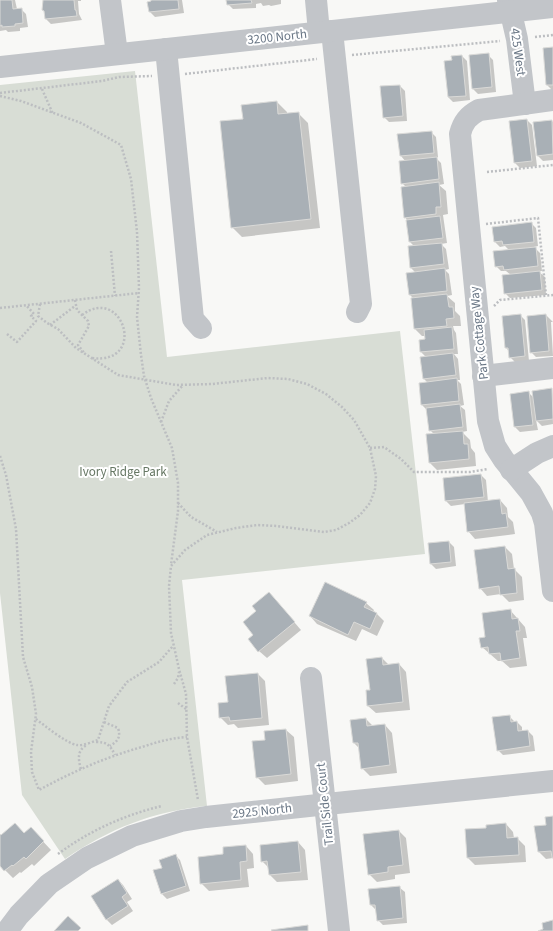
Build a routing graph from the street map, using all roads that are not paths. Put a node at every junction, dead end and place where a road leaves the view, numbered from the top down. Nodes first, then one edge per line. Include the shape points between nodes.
1 (110, 0) edge
2 (316, 0) edge
3 (509, 6) edge
4 (553, 6) edge
5 (326, 31) junction
6 (166, 49) junction
7 (117, 54) junction
8 (0, 67) edge
9 (553, 100) edge
10 (524, 104) junction
11 (357, 312) dead end
12 (201, 328) dead end
13 (553, 368) edge
14 (483, 376) junction
15 (553, 446) edge
16 (511, 470) junction
17 (553, 592) edge
18 (311, 678) dead end
19 (553, 781) edge
20 (325, 804) junction
21 (7, 931) edge
22 (339, 931) edge

1 - 7 street
2 - 5 street
3 - 4 street, 3200 North
3 - 5 street, 3200 North
3 - 10 street, 425 West via 517,39
5 - 6 street, 3200 North
5 - 11 street via 334,57 361,304
6 - 7 street, 3200 North
6 - 12 street via 193,319
7 - 8 street, 3200 North
9 - 10 street
10 - 14 street, Park Cottage Way via 479,110 466,119 460,134
13 - 14 street
14 - 16 street, Park Cottage Way via 491,434 499,453
15 - 16 street
16 - 17 street, Park Cottage Way via 531,493 545,523
18 - 20 street, Trail Side Court
19 - 20 street, 2925 North
20 - 21 street, 2925 North via 181,821 132,836 87,858 49,884
20 - 22 street, Trail Side Court

